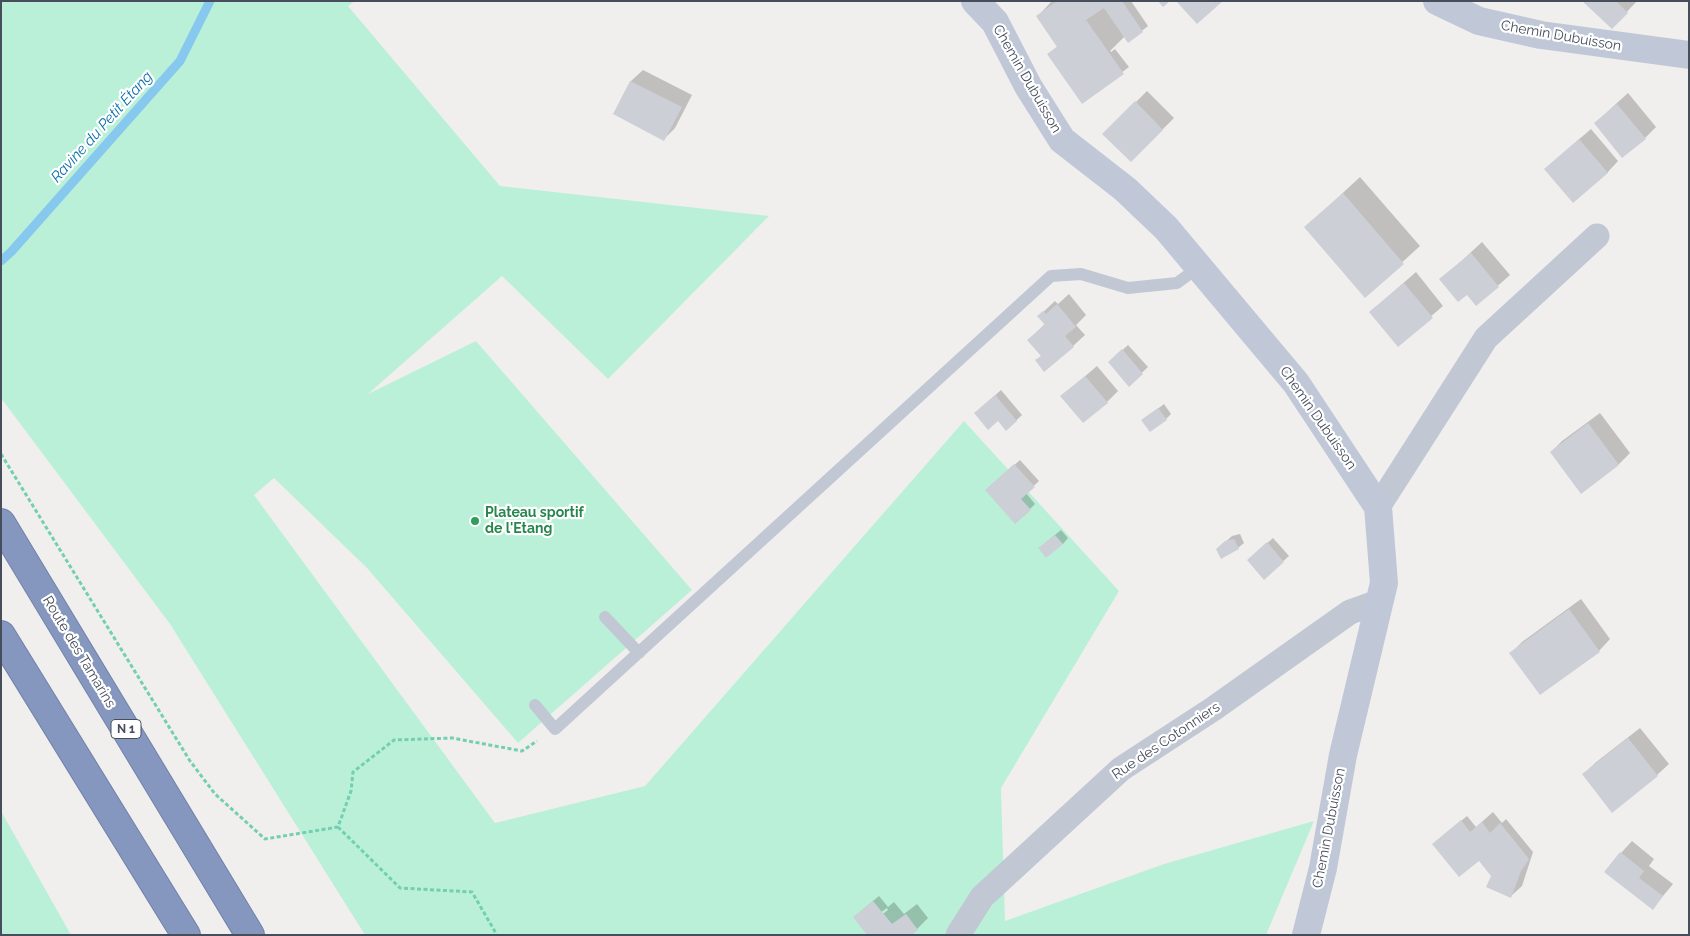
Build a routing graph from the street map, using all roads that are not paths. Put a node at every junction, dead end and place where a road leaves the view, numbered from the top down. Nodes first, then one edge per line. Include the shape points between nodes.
1 (975, 1) edge
2 (1437, 1) edge
3 (1689, 55) edge
4 (1597, 236) dead end
5 (1199, 267) junction
6 (1378, 507) junction
7 (1, 523) edge
8 (1381, 601) junction
9 (605, 617) dead end
10 (1, 636) edge
11 (639, 653) junction
12 (535, 705) dead end
13 (186, 935) edge
14 (250, 935) edge
15 (958, 935) edge
16 (1306, 935) edge

1 - 5 main road, Chemin Dubuisson via 995,22 1028,86 1062,140 1125,189 1166,228
2 - 3 main road, Chemin Dubuisson via 1480,21 1541,35
4 - 6 street via 1486,338
5 - 6 main road, Chemin Dubuisson via 1296,383
5 - 11 lane via 1177,283 1128,288 1081,274 1051,276
6 - 8 main road, Chemin Dubuisson via 1384,583
7 - 14 highway, Route des Tamarins / N 1
8 - 15 street, Rue des Cotonniers via 1350,612 1213,709 1121,769 982,897
8 - 16 main road, Chemin Dubuisson via 1343,755 1323,868
9 - 11 lane
10 - 13 highway
11 - 12 lane via 555,729

